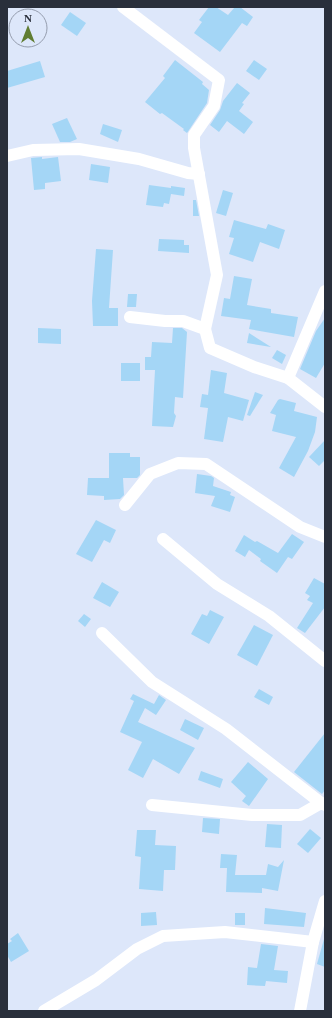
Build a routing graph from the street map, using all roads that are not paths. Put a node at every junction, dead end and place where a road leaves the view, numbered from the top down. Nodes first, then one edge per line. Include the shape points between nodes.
1 (123, 7) edge
2 (7, 156) edge
3 (199, 174) junction
4 (325, 291) edge
5 (130, 317) dead end
6 (205, 329) junction
7 (288, 378) junction
8 (325, 407) edge
9 (125, 505) dead end
10 (325, 537) edge
11 (163, 539) dead end
12 (102, 633) dead end
13 (325, 661) edge
14 (323, 804) edge
15 (152, 805) dead end
16 (325, 901) edge
17 (313, 942) junction
18 (44, 1011) edge
19 (300, 1011) edge

1 - 3 street via 219,80 214,106 194,135
2 - 3 street via 33,150 79,149 139,159
3 - 6 street via 217,274
4 - 7 street
5 - 6 street via 183,321
6 - 7 street via 210,348
7 - 8 street
9 - 10 street via 150,474 178,462 206,464 300,526
11 - 13 street via 217,584 269,616
12 - 14 street via 152,682 226,729
14 - 15 street via 300,814 252,815
16 - 17 street
17 - 18 street via 225,932 163,936 137,949 96,980
17 - 19 street

